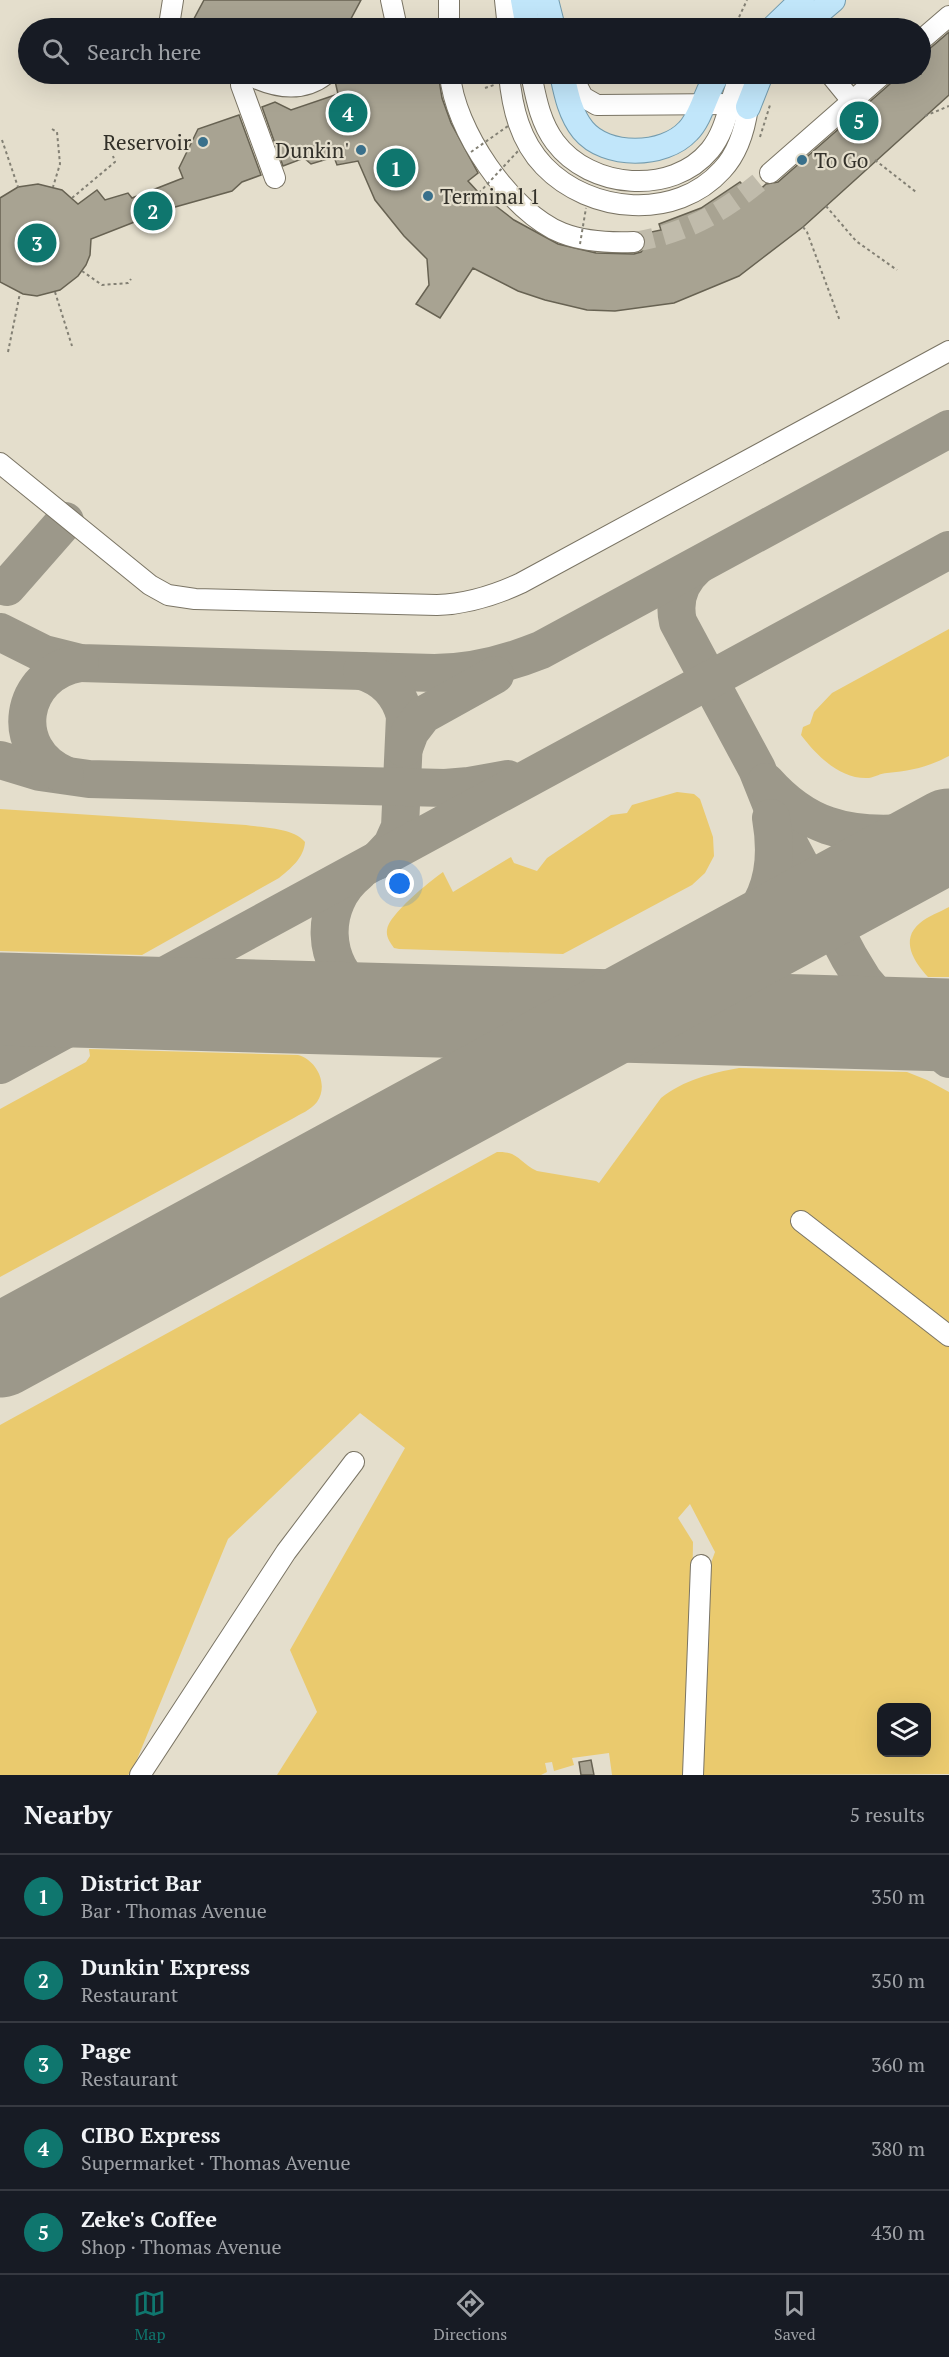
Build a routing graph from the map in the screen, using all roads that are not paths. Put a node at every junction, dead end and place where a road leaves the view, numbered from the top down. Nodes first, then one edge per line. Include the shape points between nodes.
1 (172, 0) edge
2 (391, 0) edge
3 (448, 0) edge
4 (505, 0) edge
5 (510, 0) edge
6 (523, 0) edge
7 (546, 0) edge
8 (833, 0) edge
9 (949, 16) edge
10 (791, 17) edge
11 (170, 18) edge
12 (395, 18) edge
13 (449, 18) edge
14 (507, 18) edge
15 (516, 18) edge
16 (526, 18) edge
17 (551, 18) edge
18 (931, 32) edge
19 (241, 84) edge
20 (267, 84) edge
21 (302, 84) edge
22 (452, 84) edge
23 (511, 84) edge
24 (534, 84) edge
25 (564, 84) edge
26 (576, 84) edge
27 (711, 84) edge
28 (741, 84) edge
29 (747, 84) edge
30 (754, 84) edge
31 (838, 84) edge
32 (872, 84) edge
33 (852, 101) junction
34 (702, 105) junction
35 (740, 105) junction
36 (770, 173) tunnel mouth
37 (275, 178) dead end
38 (634, 242) tunnel mouth
39 (949, 351) edge
40 (0, 463) edge
41 (801, 1221) dead end
42 (949, 1336) edge
43 (354, 1462) dead end
44 (701, 1565) dead end
45 (140, 1775) edge
46 (693, 1775) edge

1 - 11 street
2 - 12 street
3 - 13 street
4 - 14 street
5 - 15 street
6 - 16 main road
7 - 17 main road
8 - 10 main road
9 - 18 street
19 - 37 street
20 - 21 street
22 - 38 street via 466,126 499,180 540,221 584,239
23 - 35 street via 516,118 539,159 573,189 614,204 666,202 709,181 733,154 744,128
24 - 35 street via 543,121 560,148 587,168 624,180 662,179 698,162
25 - 34 main road via 580,127 591,137 616,148 644,150 675,141 692,126
26 - 34 street via 583,97 597,105
27 - 34 main road
28 - 35 street
29 - 35 main road
30 - 35 main road
31 - 33 street
32 - 33 street
33 - 36 street
34 - 35 street
39 - 40 street via 521,583 461,603 195,599 168,595 150,585
41 - 42 street
43 - 45 street via 286,1552
44 - 46 street

